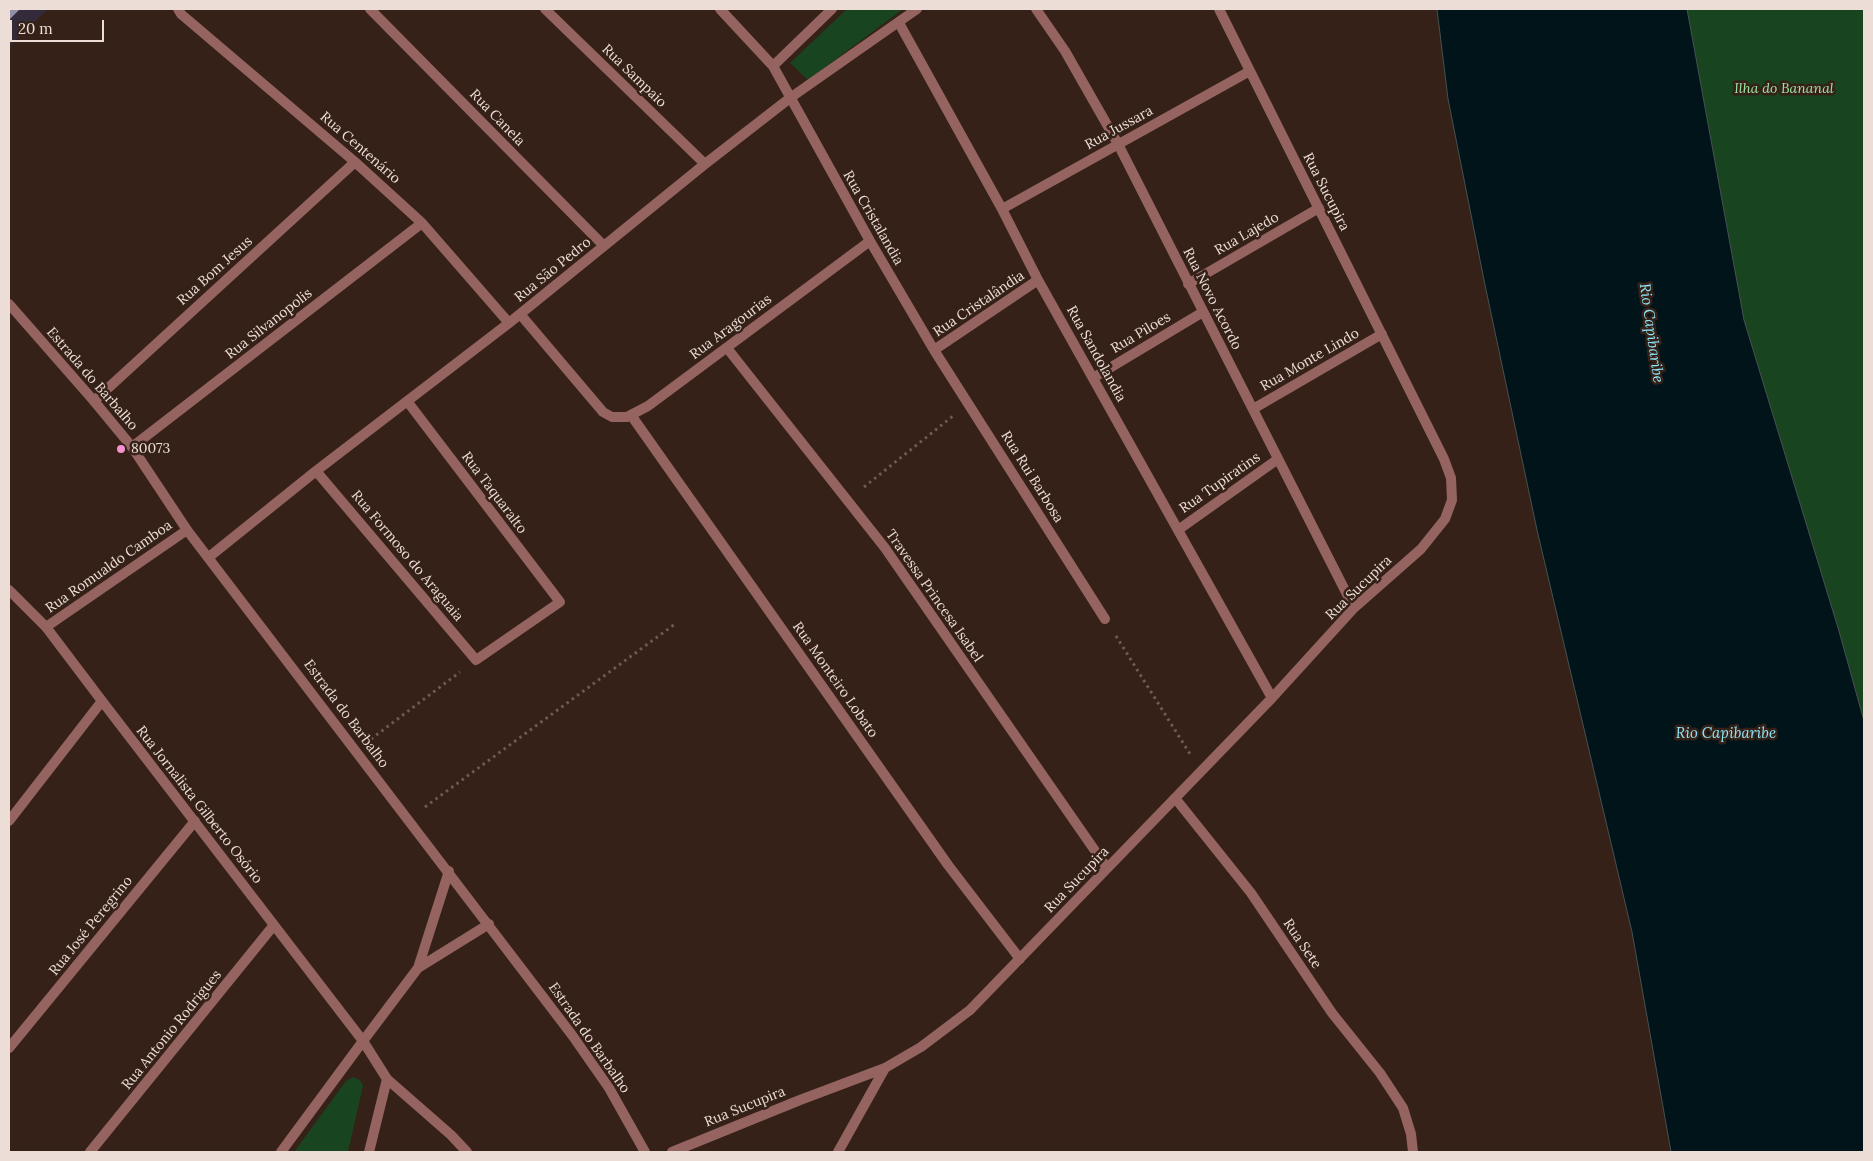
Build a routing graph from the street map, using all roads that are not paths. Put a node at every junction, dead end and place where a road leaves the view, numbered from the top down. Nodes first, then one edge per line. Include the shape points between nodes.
1 (178, 9) edge
2 (370, 9) edge
3 (545, 9) edge
4 (720, 9) edge
5 (832, 9) edge
6 (917, 9) edge
7 (1036, 9) edge
8 (1219, 9) edge
9 (899, 23) junction
10 (773, 66) junction
11 (1250, 71) junction
12 (790, 98) junction
13 (1118, 144) junction
14 (356, 162) junction
15 (705, 164) junction
16 (1002, 208) junction
17 (1319, 208) junction
18 (422, 223) junction
19 (870, 241) junction
20 (604, 246) junction
21 (1038, 280) junction
22 (1188, 284) junction
23 (9, 304) edge
24 (1203, 312) junction
25 (520, 314) junction
26 (509, 323) junction
27 (1382, 334) junction
28 (727, 348) junction
29 (934, 350) junction
30 (1093, 378) junction
31 (94, 401) junction
32 (407, 401) junction
33 (1253, 409) junction
34 (631, 414) junction
35 (132, 447) junction
36 (1278, 459) junction
37 (316, 470) junction
38 (187, 530) junction
39 (1178, 530) junction
40 (209, 557) junction
41 (9, 590) edge
42 (1354, 608) junction
43 (1105, 619) road end
44 (46, 627) junction
45 (476, 660) joint
46 (1272, 698) junction
47 (102, 701) junction
48 (1175, 798) junction
49 (9, 821) edge
50 (195, 821) junction
51 (1108, 868) junction
52 (448, 871) junction
53 (274, 924) junction
54 (489, 924) junction
55 (1020, 959) junction
56 (418, 968) junction
57 (363, 1040) junction
58 (9, 1048) edge
59 (885, 1068) junction
60 (387, 1079) junction
61 (90, 1152) edge
62 (281, 1152) edge
63 (369, 1152) edge
64 (467, 1152) edge
65 (645, 1152) edge
66 (672, 1152) edge
67 (838, 1152) edge
68 (1413, 1152) edge

1 - 14 street, Rua Centenário
2 - 20 street, Rua Canela
3 - 15 street, Rua Sampaio
4 - 10 street, Rua Cristalandia
5 - 10 street
6 - 9 street, Rua São Pedro
7 - 13 street, Rua Novo Acordo via 1065,51
8 - 11 street, Rua Sucupira
9 - 12 street, Rua São Pedro
9 - 16 street, Rua Sandolandia
10 - 12 street, Rua Cristalandia
11 - 13 street, Rua Jussara
11 - 17 street, Rua Sucupira
12 - 15 street, Rua São Pedro
12 - 19 street, Rua Cristalandia
13 - 16 street, Rua Jussara
13 - 22 street, Rua Novo Acordo
14 - 18 street, Rua Centenário
14 - 31 street, Rua Bom Jesus
15 - 20 street, Rua São Pedro
16 - 21 street, Rua Sandolandia
17 - 22 street, Rua Lajedo
17 - 27 street, Rua Sucupira
18 - 26 street, Rua Centenário
18 - 35 street, Rua Silvanopolis
19 - 28 street, Rua Aragourias
19 - 29 street, Rua Cristalandia
20 - 25 street, Rua São Pedro
21 - 29 street, Rua Cristalândia
21 - 30 street, Rua Sandolandia
22 - 24 street, Rua Novo Acordo
23 - 31 street, Estrada do Barbalho
24 - 30 street, Rua Piloes
24 - 33 street, Rua Novo Acordo
25 - 26 street, Rua São Pedro
25 - 34 street, Rua Aragourias via 604,412 612,418
26 - 32 street, Rua São Pedro
27 - 33 street, Rua Monte Lindo
27 - 42 street, Rua Sucupira via 1444,459 1451,478 1452,500 1445,519 1421,549
28 - 34 street, Rua Aragourias via 648,406
28 - 51 street, Travessa Princesa Isabel via 885,548
29 - 43 street, Rua Rui Barbosa
30 - 39 street, Rua Sandolandia
31 - 35 street, Estrada do Barbalho
32 - 37 street, Rua São Pedro
32 - 45 street, Rua Taquaralto via 560,602
33 - 36 street, Rua Novo Acordo
34 - 55 street, Rua Monteiro Lobato via 948,865
35 - 38 street, Estrada do Barbalho
36 - 39 street, Rua Tupiratins
36 - 42 street, Rua Novo Acordo
37 - 40 street, Rua São Pedro
37 - 45 street, Rua Formoso do Araguaia
38 - 40 street, Estrada do Barbalho
38 - 44 street, Rua Romualdo Camboa
39 - 46 street, Rua Sandolandia
40 - 52 street, Estrada do Barbalho
41 - 44 street, Rua Jornalista Gilberto Osório
42 - 46 street, Rua Sucupira
44 - 47 street, Rua Jornalista Gilberto Osório
46 - 48 street, Rua Sucupira
47 - 49 street
47 - 50 street, Rua Jornalista Gilberto Osório
48 - 51 street, Rua Sucupira
48 - 68 street, Rua Sete via 1251,893 1332,1013 1403,1108
50 - 53 street, Rua Jornalista Gilberto Osório
50 - 58 street, Rua José Peregrino
51 - 55 street, Rua Sucupira
52 - 54 street, Estrada do Barbalho
52 - 56 street
53 - 57 street, Rua Jornalista Gilberto Osório
53 - 61 street, Rua Antonio Rodrigues
54 - 56 street
54 - 65 street, Estrada do Barbalho via 578,1042
55 - 59 street, Rua Sucupira via 970,1010 921,1047
56 - 57 street
57 - 60 street, Rua Jornalista Gilberto Osório
57 - 62 street
59 - 66 street, Rua Sucupira
59 - 67 street
60 - 63 street
60 - 64 street, Rua Jornalista Gilberto Osório

